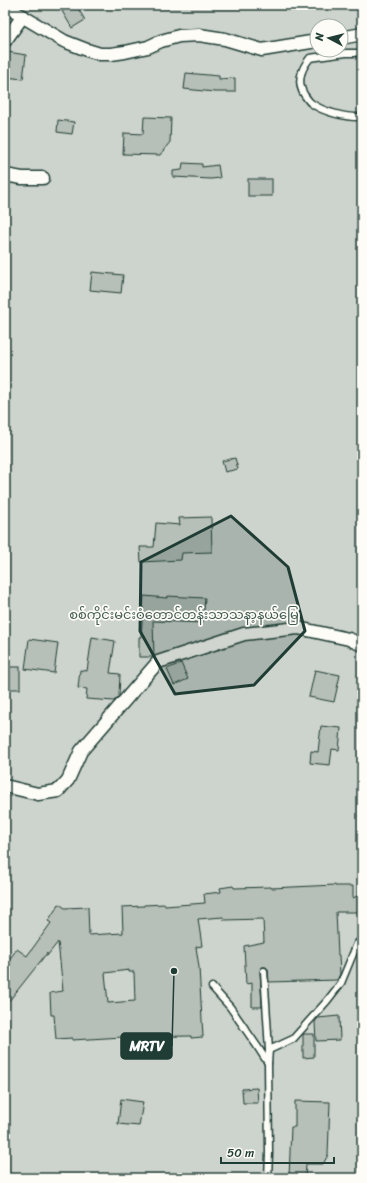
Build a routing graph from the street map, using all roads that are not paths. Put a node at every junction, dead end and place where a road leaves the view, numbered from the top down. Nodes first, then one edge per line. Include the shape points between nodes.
1 (5, 6) edge
2 (23, 16) junction
3 (362, 34) edge
4 (349, 36) edge
5 (5, 41) edge
6 (309, 42) edge
7 (362, 53) edge
8 (362, 117) edge
9 (5, 175) edge
10 (43, 178) dead end
11 (362, 645) edge
12 (5, 786) edge
13 (362, 939) edge
14 (264, 971) dead end
15 (212, 987) dead end
16 (268, 1050) junction
17 (268, 1063) junction
18 (268, 1178) edge

1 - 2 street
2 - 5 street
2 - 6 street via 64,41 100,54 148,47 179,36 199,35 225,39 262,50
3 - 4 street
7 - 8 lane via 310,58 300,76 300,86 310,103 320,108 336,114
9 - 10 street
11 - 12 street via 349,639 298,628 244,634 158,662 81,751 68,780 58,791 38,794
13 - 16 lane via 357,944 341,983 327,1000 293,1039
14 - 16 lane
15 - 17 lane via 230,1006
16 - 17 lane
17 - 18 lane

